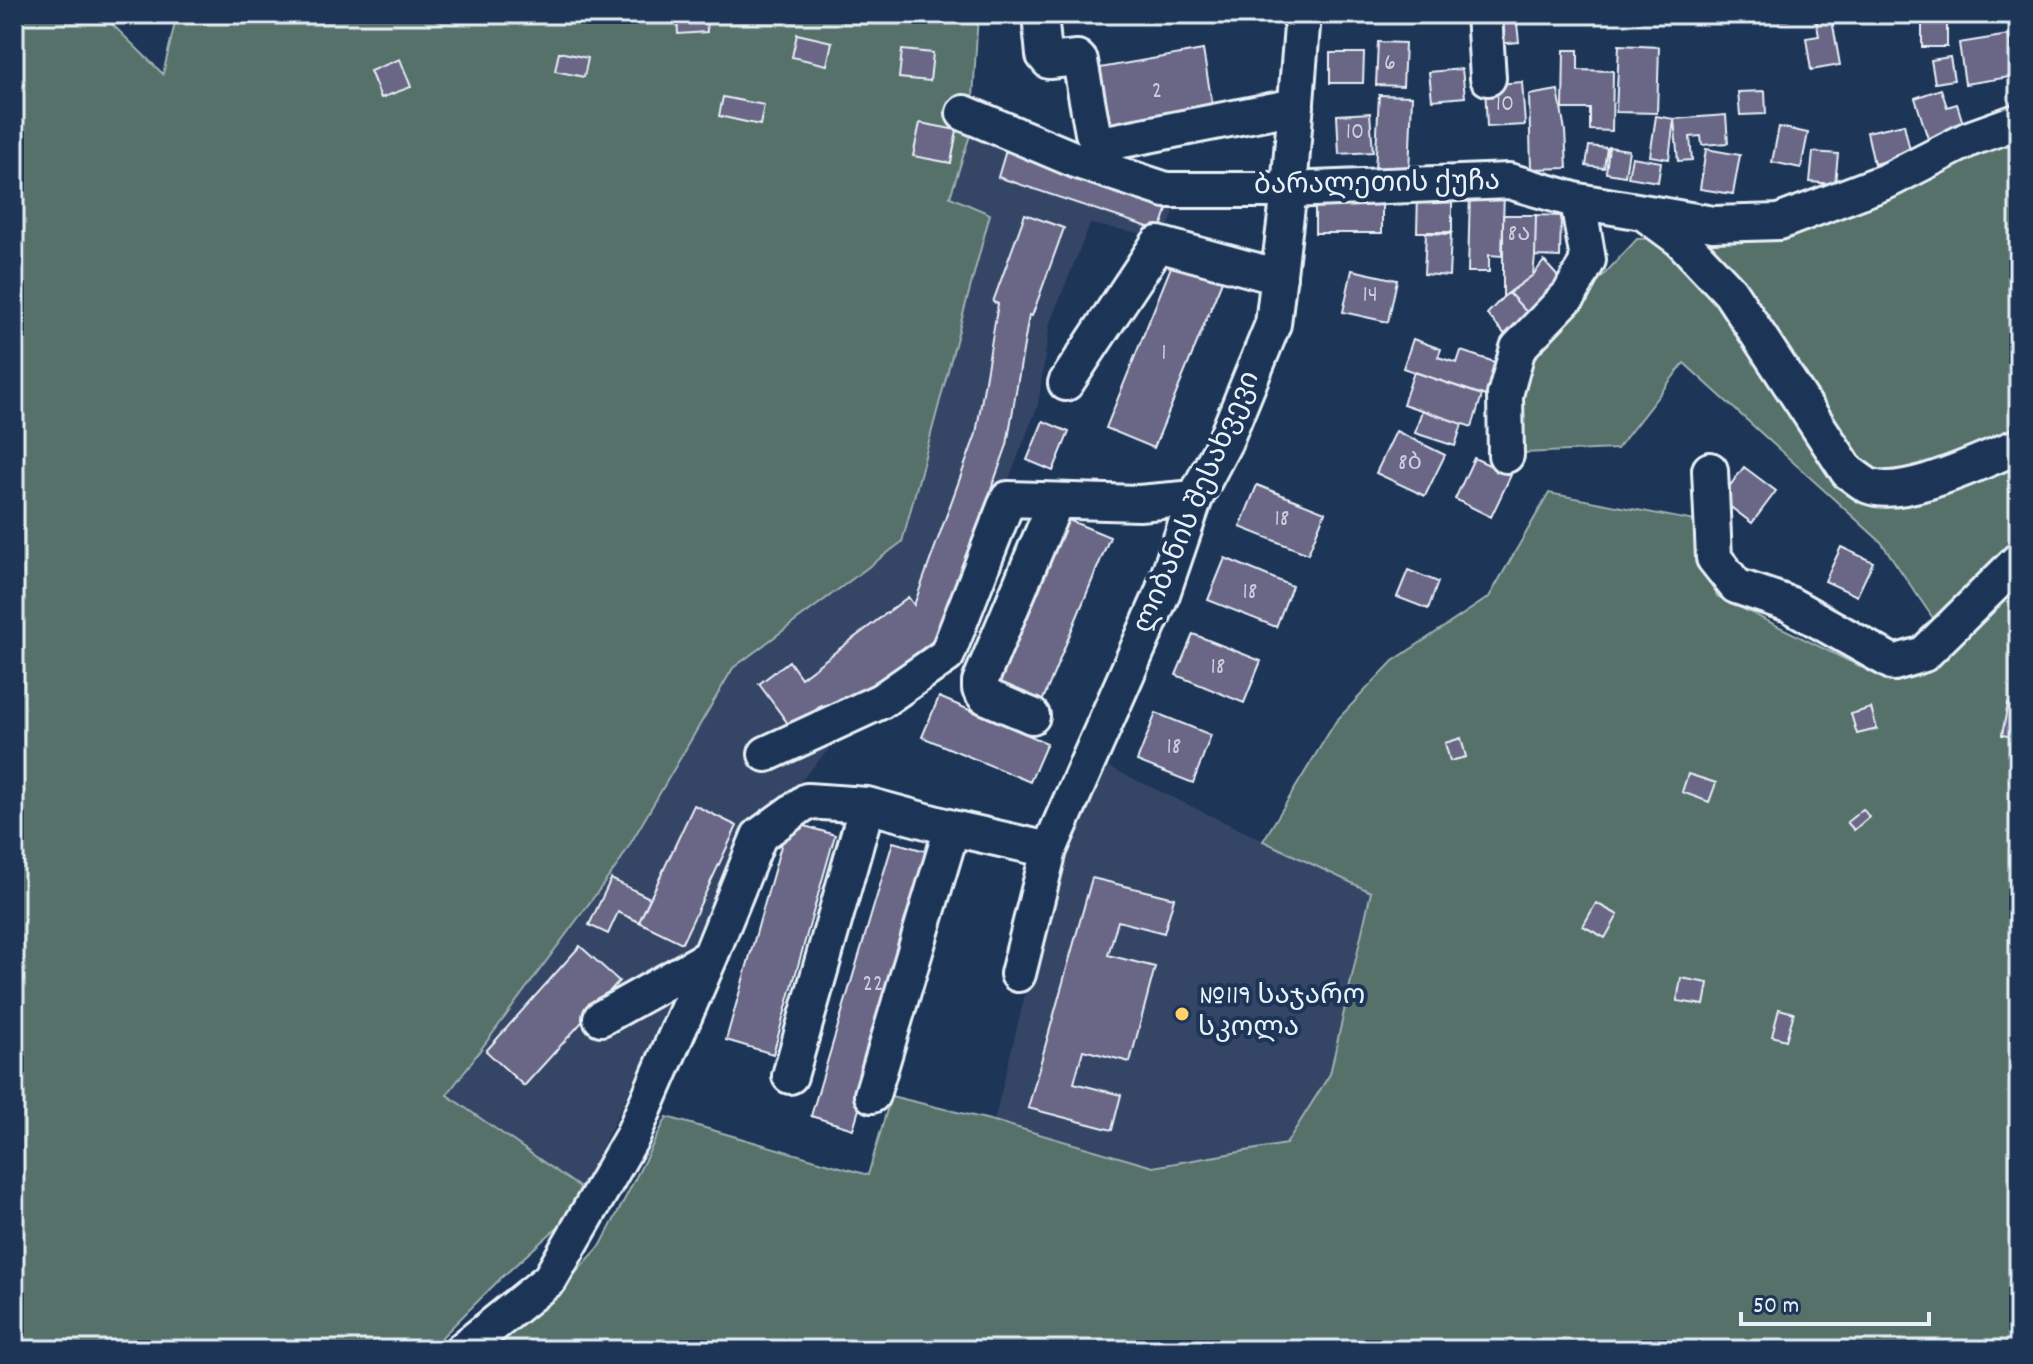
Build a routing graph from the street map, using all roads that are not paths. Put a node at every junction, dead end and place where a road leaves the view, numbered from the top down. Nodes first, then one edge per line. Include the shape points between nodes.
1 (1040, 14) edge
2 (1303, 14) edge
3 (1484, 14) edge
4 (1488, 78) dead end
5 (1296, 106) junction
6 (964, 113) dead end
7 (2019, 121) edge
8 (1289, 190) junction
9 (1578, 201) junction
10 (1642, 212) junction
11 (1279, 277) junction
12 (1066, 383) dead end
13 (2019, 446) edge
14 (1506, 455) dead end
15 (1710, 470) dead end
16 (1195, 498) junction
17 (1056, 501) junction
18 (2019, 560) edge
19 (1032, 716) dead end
20 (766, 754) dead end
21 (867, 805) junction
22 (952, 828) junction
23 (1049, 850) junction
24 (710, 957) junction
25 (1018, 974) dead end
26 (601, 1018) dead end
27 (790, 1076) dead end
28 (872, 1095) dead end
29 (462, 1350) edge

1 - 5 street via 1049,61 1080,61 1093,133 1104,142
2 - 5 street, ლიბანის შესახვევი
3 - 4 street
5 - 8 street, ლიბანის შესახვევი
6 - 8 street, ბარალეთის ქუჩა via 1078,161 1166,190
7 - 10 street, ბარალეთის ქუჩა via 1969,139 1887,181 1779,222 1713,224
8 - 9 street, ბარალეთის ქუჩა via 1509,181
8 - 11 street, ლიბანის შესახვევი
9 - 10 street, ბარალეთის ქუჩა
9 - 14 street via 1588,260 1570,294 1518,348 1505,395
10 - 13 street via 1681,240 1730,292 1848,472 1870,486 1919,485
11 - 12 street via 1158,244
11 - 16 street, ლიბანის შესახვევი via 1273,324 1225,441
15 - 18 street via 1714,558 1736,586 1789,604 1894,663 1924,654
16 - 17 street
16 - 23 street, ლიბანის შესახვევი via 1162,594
17 - 19 street via 980,682 985,696
17 - 20 street via 1008,499 947,655 881,701
21 - 22 street
21 - 24 street via 807,801 759,836
21 - 27 street
22 - 23 street
22 - 28 street
23 - 25 street, ლიბანის შესახვევი
24 - 26 street
24 - 29 street via 632,1137 550,1279

